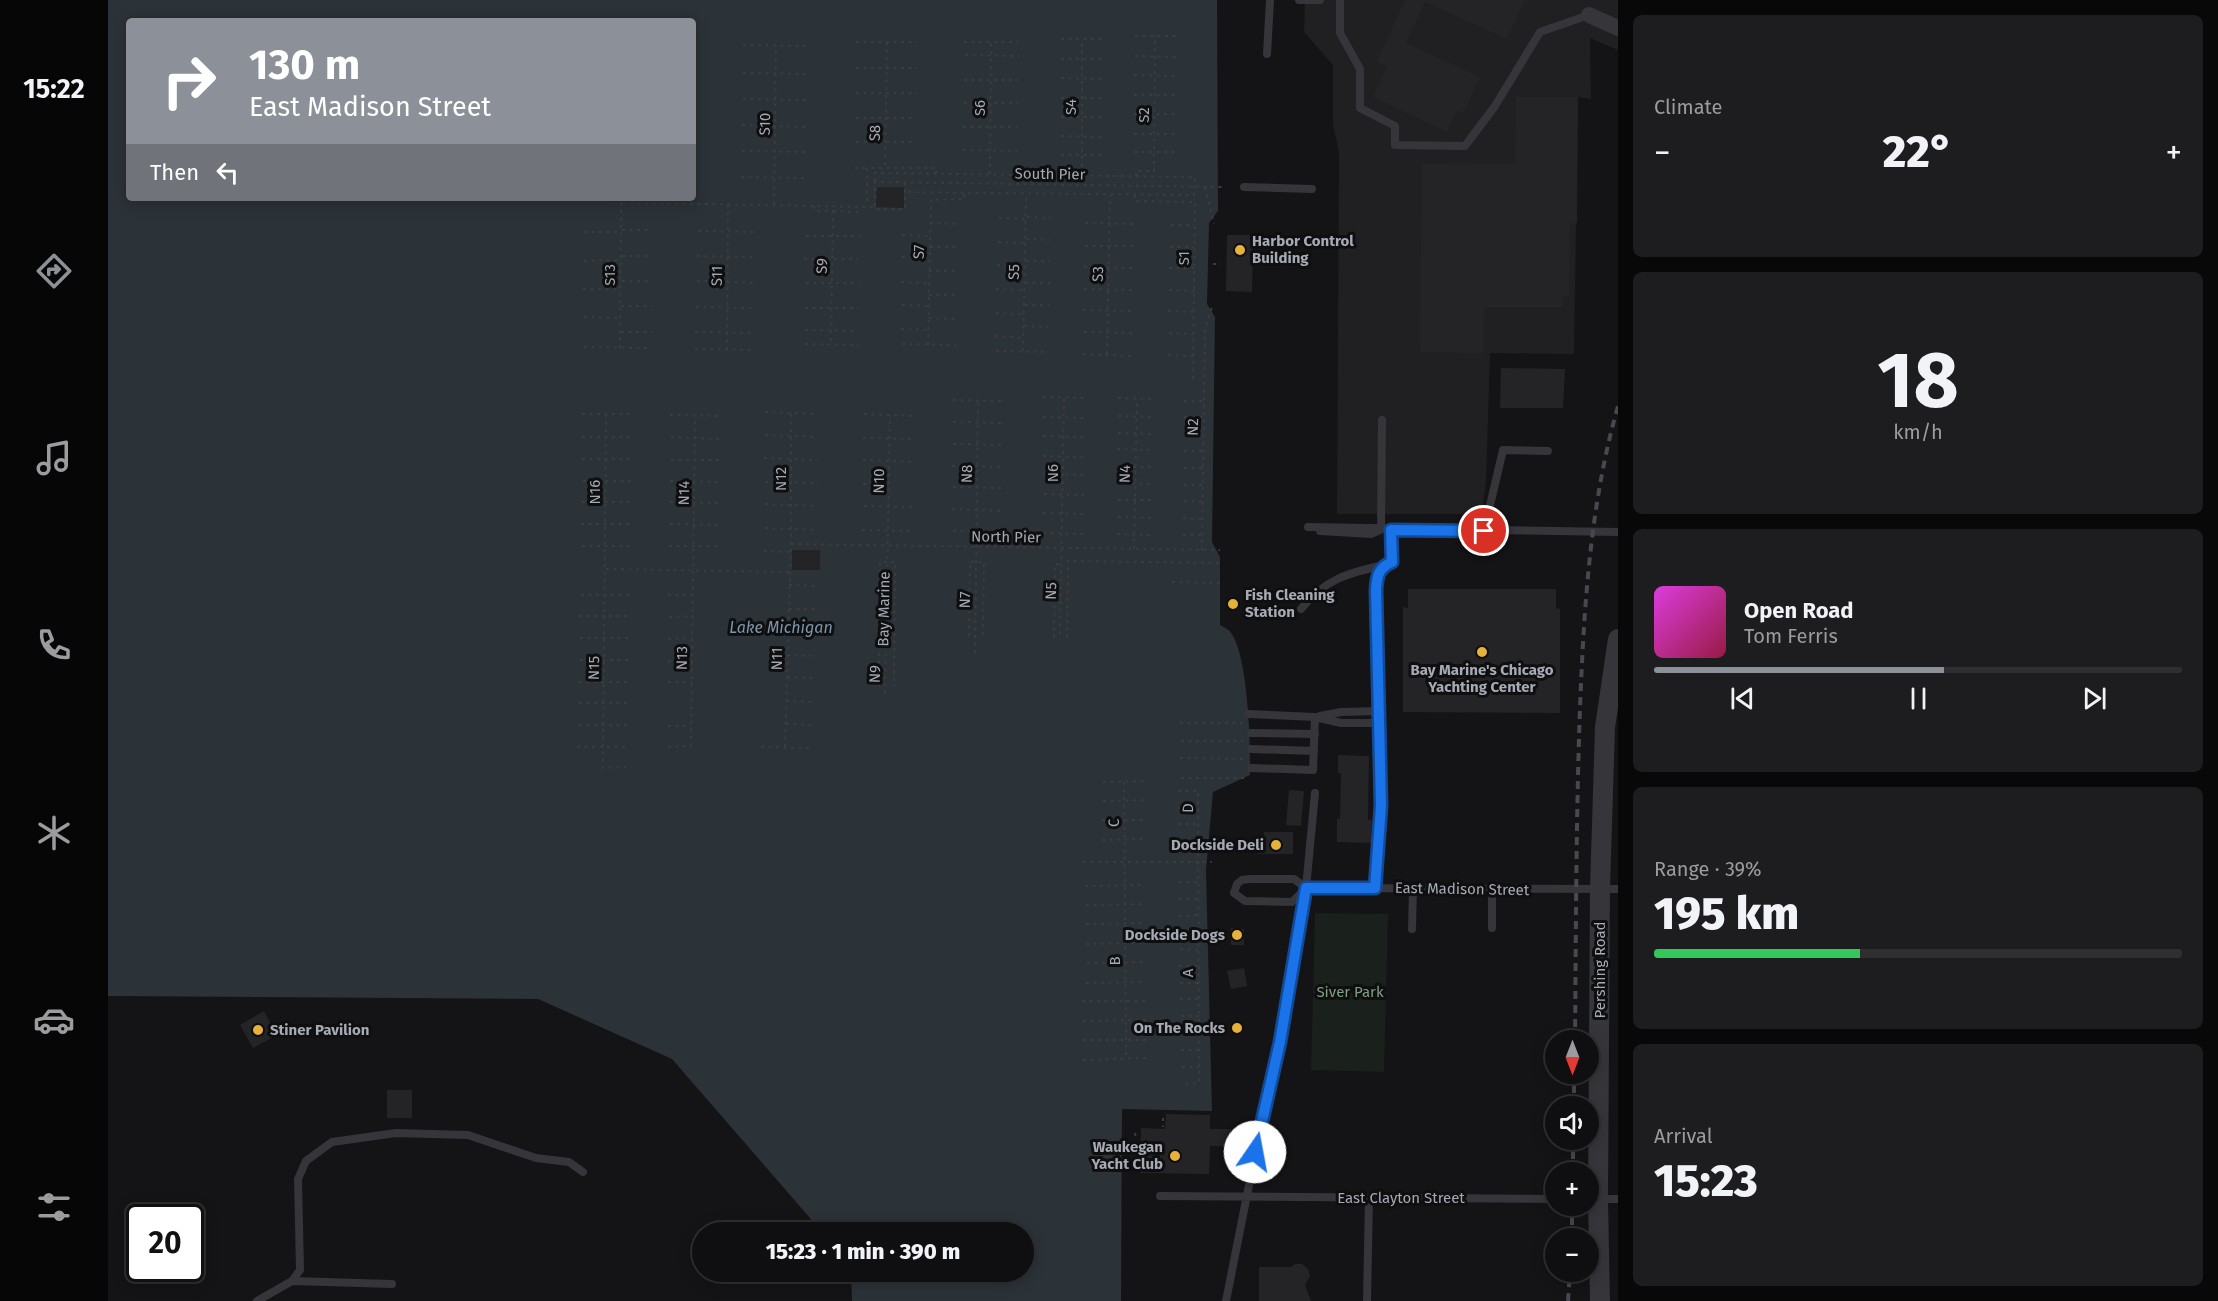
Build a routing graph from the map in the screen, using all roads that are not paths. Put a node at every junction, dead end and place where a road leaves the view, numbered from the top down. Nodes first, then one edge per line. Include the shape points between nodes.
1 (1270, 0) edge
2 (1299, 0) edge
3 (1320, 0) edge
4 (1340, 0) edge
5 (1589, 15) joint
6 (1618, 28) edge
7 (1267, 54) dead end
8 (1244, 188) dead end
9 (1312, 189) dead end
10 (1382, 420) dead end
11 (1548, 451) dead end
12 (1381, 530) junction
13 (1391, 530) junction
14 (1484, 531) junction
15 (1618, 532) edge
16 (1384, 566) junction
17 (1301, 609) dead end
18 (1618, 639) edge
19 (1379, 711) junction
20 (1316, 717) junction
21 (1248, 719) road end
22 (1379, 723) junction
23 (1612, 724) edge
24 (1315, 734) junction
25 (1314, 751) junction
26 (1251, 768) dead end
27 (1315, 793) dead end
28 (1306, 888) junction
29 (1375, 888) junction
30 (1413, 888) junction
31 (1492, 888) junction
32 (1609, 889) edge
33 (1492, 928) dead end
34 (1412, 929) dead end
35 (1595, 1162) edge
36 (583, 1172) dead end
37 (1160, 1196) dead end
38 (1246, 1197) junction
39 (1369, 1198) junction
40 (1545, 1199) edge
41 (1599, 1199) edge
42 (1618, 1199) edge
43 (1594, 1216) edge
44 (292, 1281) junction
45 (392, 1284) dead end
46 (261, 1300) edge
47 (1226, 1301) edge
48 (1367, 1301) edge
49 (1600, 1301) edge

1 - 7 lane
2 - 3 lane
4 - 5 lane via 1340,33 1360,69 1360,108 1395,126 1395,145 1465,146 1495,106 1540,32
5 - 6 street
8 - 9 lane
10 - 12 lane
11 - 14 lane via 1503,450
12 - 12 lane via 1368,526 1308,527 1324,533 1371,534
12 - 13 lane
13 - 14 lane
13 - 16 lane via 1392,562
14 - 15 lane
16 - 17 lane via 1346,574 1315,591
16 - 19 lane via 1378,574 1376,590
18 - 23 street, Pershing Road
19 - 20 lane
19 - 22 lane
20 - 21 lane
20 - 22 lane via 1341,723
20 - 24 lane
22 - 29 lane via 1381,806
23 - 32 street, Pershing Road
24 - 25 lane
24 - 25 lane via 1251,745
25 - 26 lane via 1313,770
27 - 28 lane
28 - 28 lane, East Madison Street via 1294,879 1249,879 1237,884 1234,893 1245,902 1292,902
28 - 29 lane, East Madison Street
28 - 38 lane via 1280,1042
29 - 30 lane, East Madison Street
30 - 31 lane, East Madison Street
30 - 34 lane
31 - 32 lane, East Madison Street
31 - 33 lane
32 - 35 street, Pershing Road
36 - 44 lane via 569,1162 536,1158 468,1135 396,1133 332,1142 306,1161 298,1179 300,1270
37 - 38 lane, East Clayton Street
38 - 39 lane, East Clayton Street
38 - 47 lane
39 - 40 lane, East Clayton Street
39 - 48 lane
41 - 42 lane
43 - 49 street, Pershing Road
44 - 45 lane
44 - 46 lane

